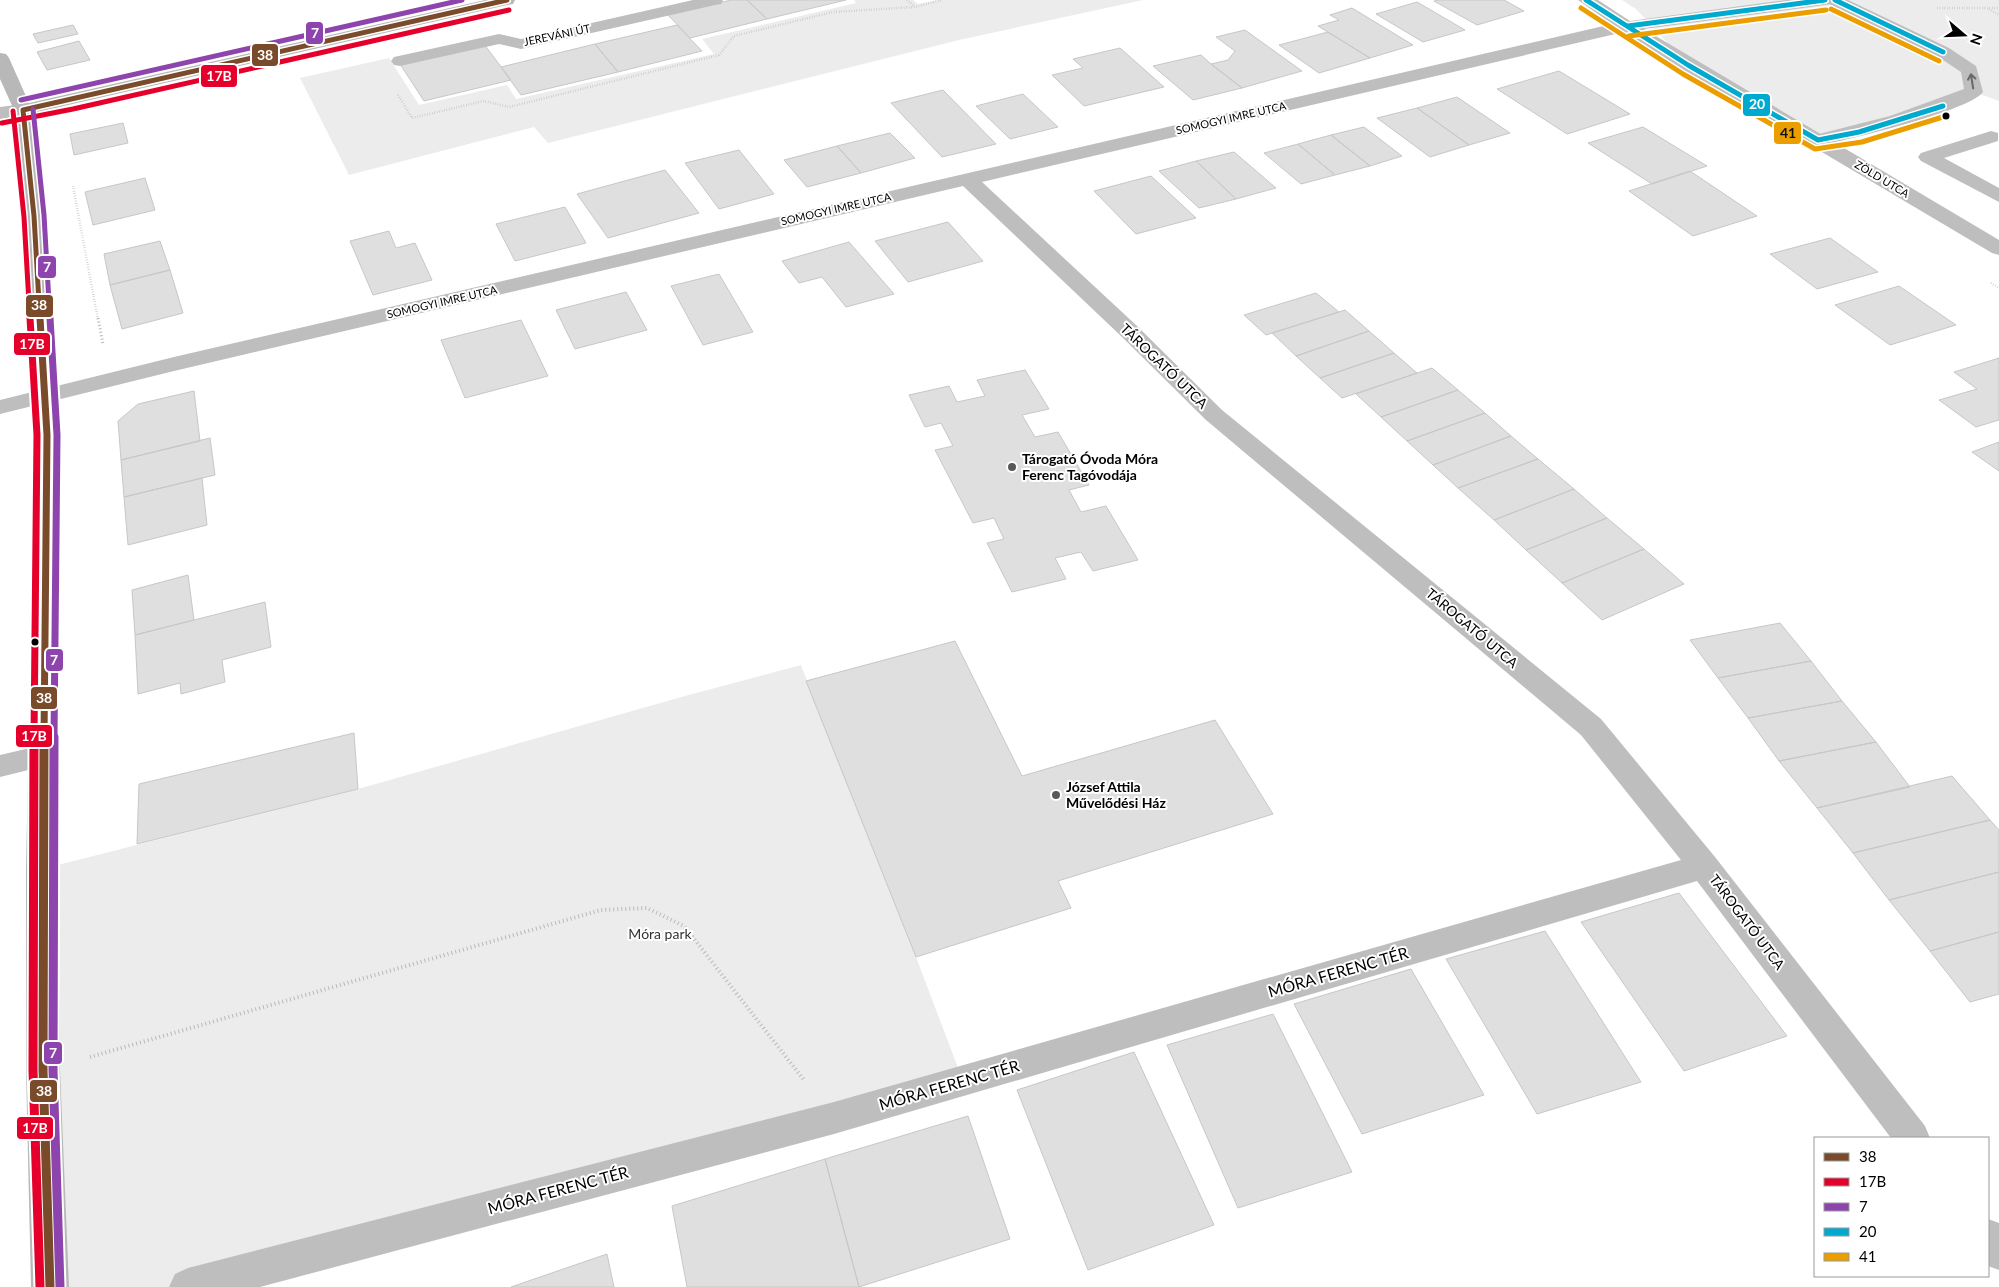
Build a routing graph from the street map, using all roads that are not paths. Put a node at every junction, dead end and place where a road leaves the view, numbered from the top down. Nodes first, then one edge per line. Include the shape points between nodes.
1 (507, 0) edge
2 (715, 0) edge
3 (1586, 0) edge
4 (1824, 0) edge
5 (1835, 0) edge
6 (1628, 26) junction
7 (0, 58) edge
8 (400, 61) dead end
9 (23, 110) junction
10 (0, 113) edge
11 (1990, 137) dead end
12 (1818, 140) junction
13 (967, 179) junction
14 (1999, 196) edge
15 (1999, 249) edge
16 (45, 397) junction
17 (0, 407) edge
18 (43, 756) junction
19 (0, 766) edge
20 (1704, 866) junction
21 (1911, 1137) edge
22 (1989, 1238) edge
23 (1999, 1252) edge
24 (50, 1287) edge
25 (188, 1287) edge

1 - 9 street
2 - 8 street, JEREVÁNI ÚT via 521,44 499,39
3 - 6 street, ZÖLD UTCA
4 - 6 street, SOMOGYI IMRE UTCA
12 -> 5 street via 1859,132 1943,106 1974,92 1970,70 1950,56
6 - 12 street, ZÖLD UTCA via 1688,65
6 - 13 street, SOMOGYI IMRE UTCA
7 - 9 street
9 - 10 street
9 - 16 street via 34,216
11 - 14 street via 1928,157
12 - 15 street, ZÖLD UTCA
13 - 16 street, SOMOGYI IMRE UTCA
13 - 20 street, TÁROGATÓ UTCA via 1130,331 1214,415 1591,727
16 - 17 street, SOMOGYI IMRE UTCA
16 - 18 street
18 - 19 street
18 - 24 street via 43,1070
20 - 21 street, TÁROGATÓ UTCA
20 - 25 street, MÓRA FERENC TÉR via 834,1118
22 - 23 street

